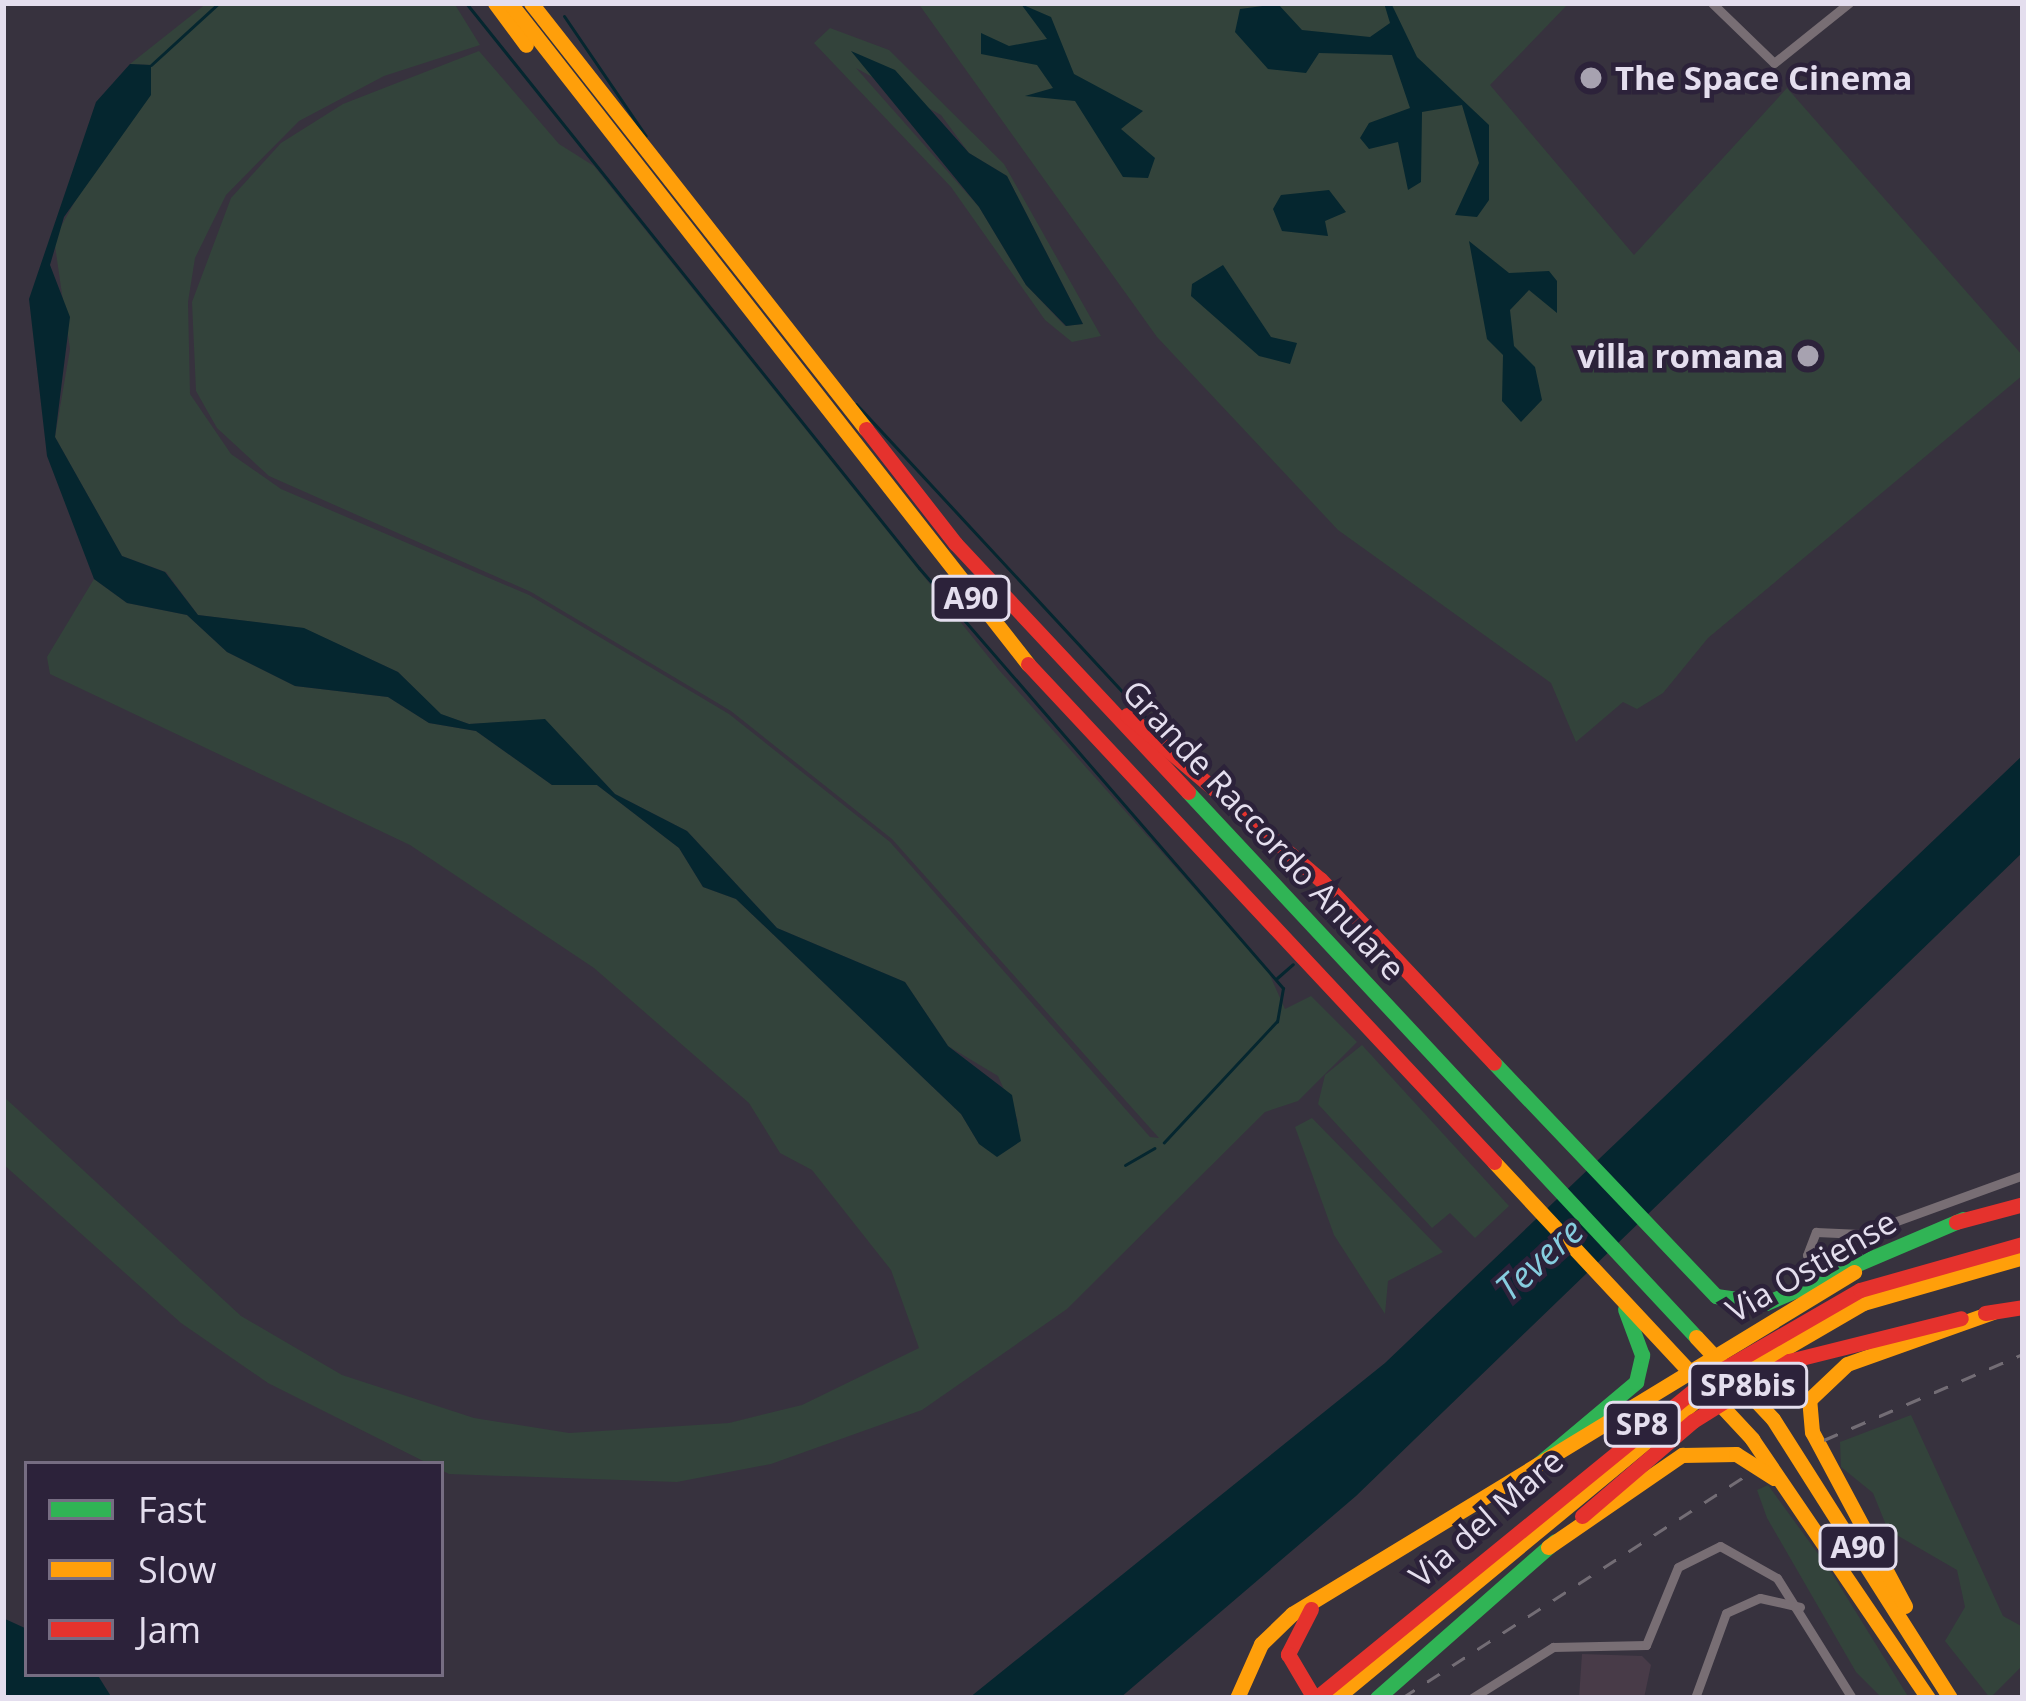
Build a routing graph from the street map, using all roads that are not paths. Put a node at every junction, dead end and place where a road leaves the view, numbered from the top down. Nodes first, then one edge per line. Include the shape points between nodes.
1 (494, 3) edge
2 (510, 3) edge
3 (535, 3) edge
4 (1712, 3) edge
5 (1849, 3) edge
6 (615, 149) junction
7 (1067, 664) junction
8 (2023, 1175) edge
9 (2023, 1204) edge
10 (1963, 1219) junction
11 (2023, 1244) edge
12 (2023, 1256) edge
13 (1832, 1270) junction
14 (1600, 1274) junction
15 (2023, 1307) edge
16 (1993, 1312) junction
17 (1536, 1466) junction
18 (1824, 1532) junction
19 (1548, 1547) junction
20 (1777, 1578) junction
21 (1332, 1592) junction
22 (1760, 1598) junction
23 (1800, 1606) junction
24 (1377, 1695) edge
25 (1237, 1698) edge
26 (1315, 1698) edge
27 (1336, 1698) edge
28 (1472, 1698) edge
29 (1695, 1698) edge
30 (1852, 1698) edge
31 (1928, 1698) edge
32 (1950, 1698) edge

1 - 6 main road, Grande Raccordo Anulare
2 - 6 main road, Grande Raccordo Anulare / A90
3 - 7 main road, Grande Raccordo Anulare / A90 via 827,391
4 - 5 street via 1774,63
6 - 14 main road, Grande Raccordo Anulare / A90 via 994,626
7 - 13 main road via 1294,855 1702,1285 1758,1304
7 - 32 main road, Grande Raccordo Anulare / A90 via 1758,1401
8 - 13 street via 1861,1234 1816,1232 1807,1255
9 - 10 main road, Via Ostiense / SP8bis
10 - 13 main road
10 - 17 main road, Via Ostiense / SP8bis via 1854,1272
11 - 26 main road, Via del Mare / SP8 via 1870,1286 1711,1376
12 - 27 main road, Via del Mare / SP8 via 1863,1303 1698,1399
14 - 17 main road via 1641,1350 1623,1400
14 - 18 main road, Grande Raccordo Anulare / A90
15 - 16 main road, SP8bis
16 - 19 main road, SP8bis via 1789,1361 1681,1430
16 - 32 main road via 1840,1367 1808,1405
17 - 21 main road, Via Ostiense / SP8bis
18 - 19 main road via 1761,1467 1709,1450 1656,1467
18 - 31 main road, Grande Raccordo Anulare / A90
19 - 24 main road, SP8bis
20 - 22 street
20 - 23 street
20 - 28 street via 1741,1551 1701,1549 1676,1571 1648,1644 1553,1646
21 - 25 main road, SP8bis via 1268,1635
21 - 26 main road via 1289,1642 1293,1675
22 - 23 street
22 - 29 street via 1715,1626
23 - 30 street

